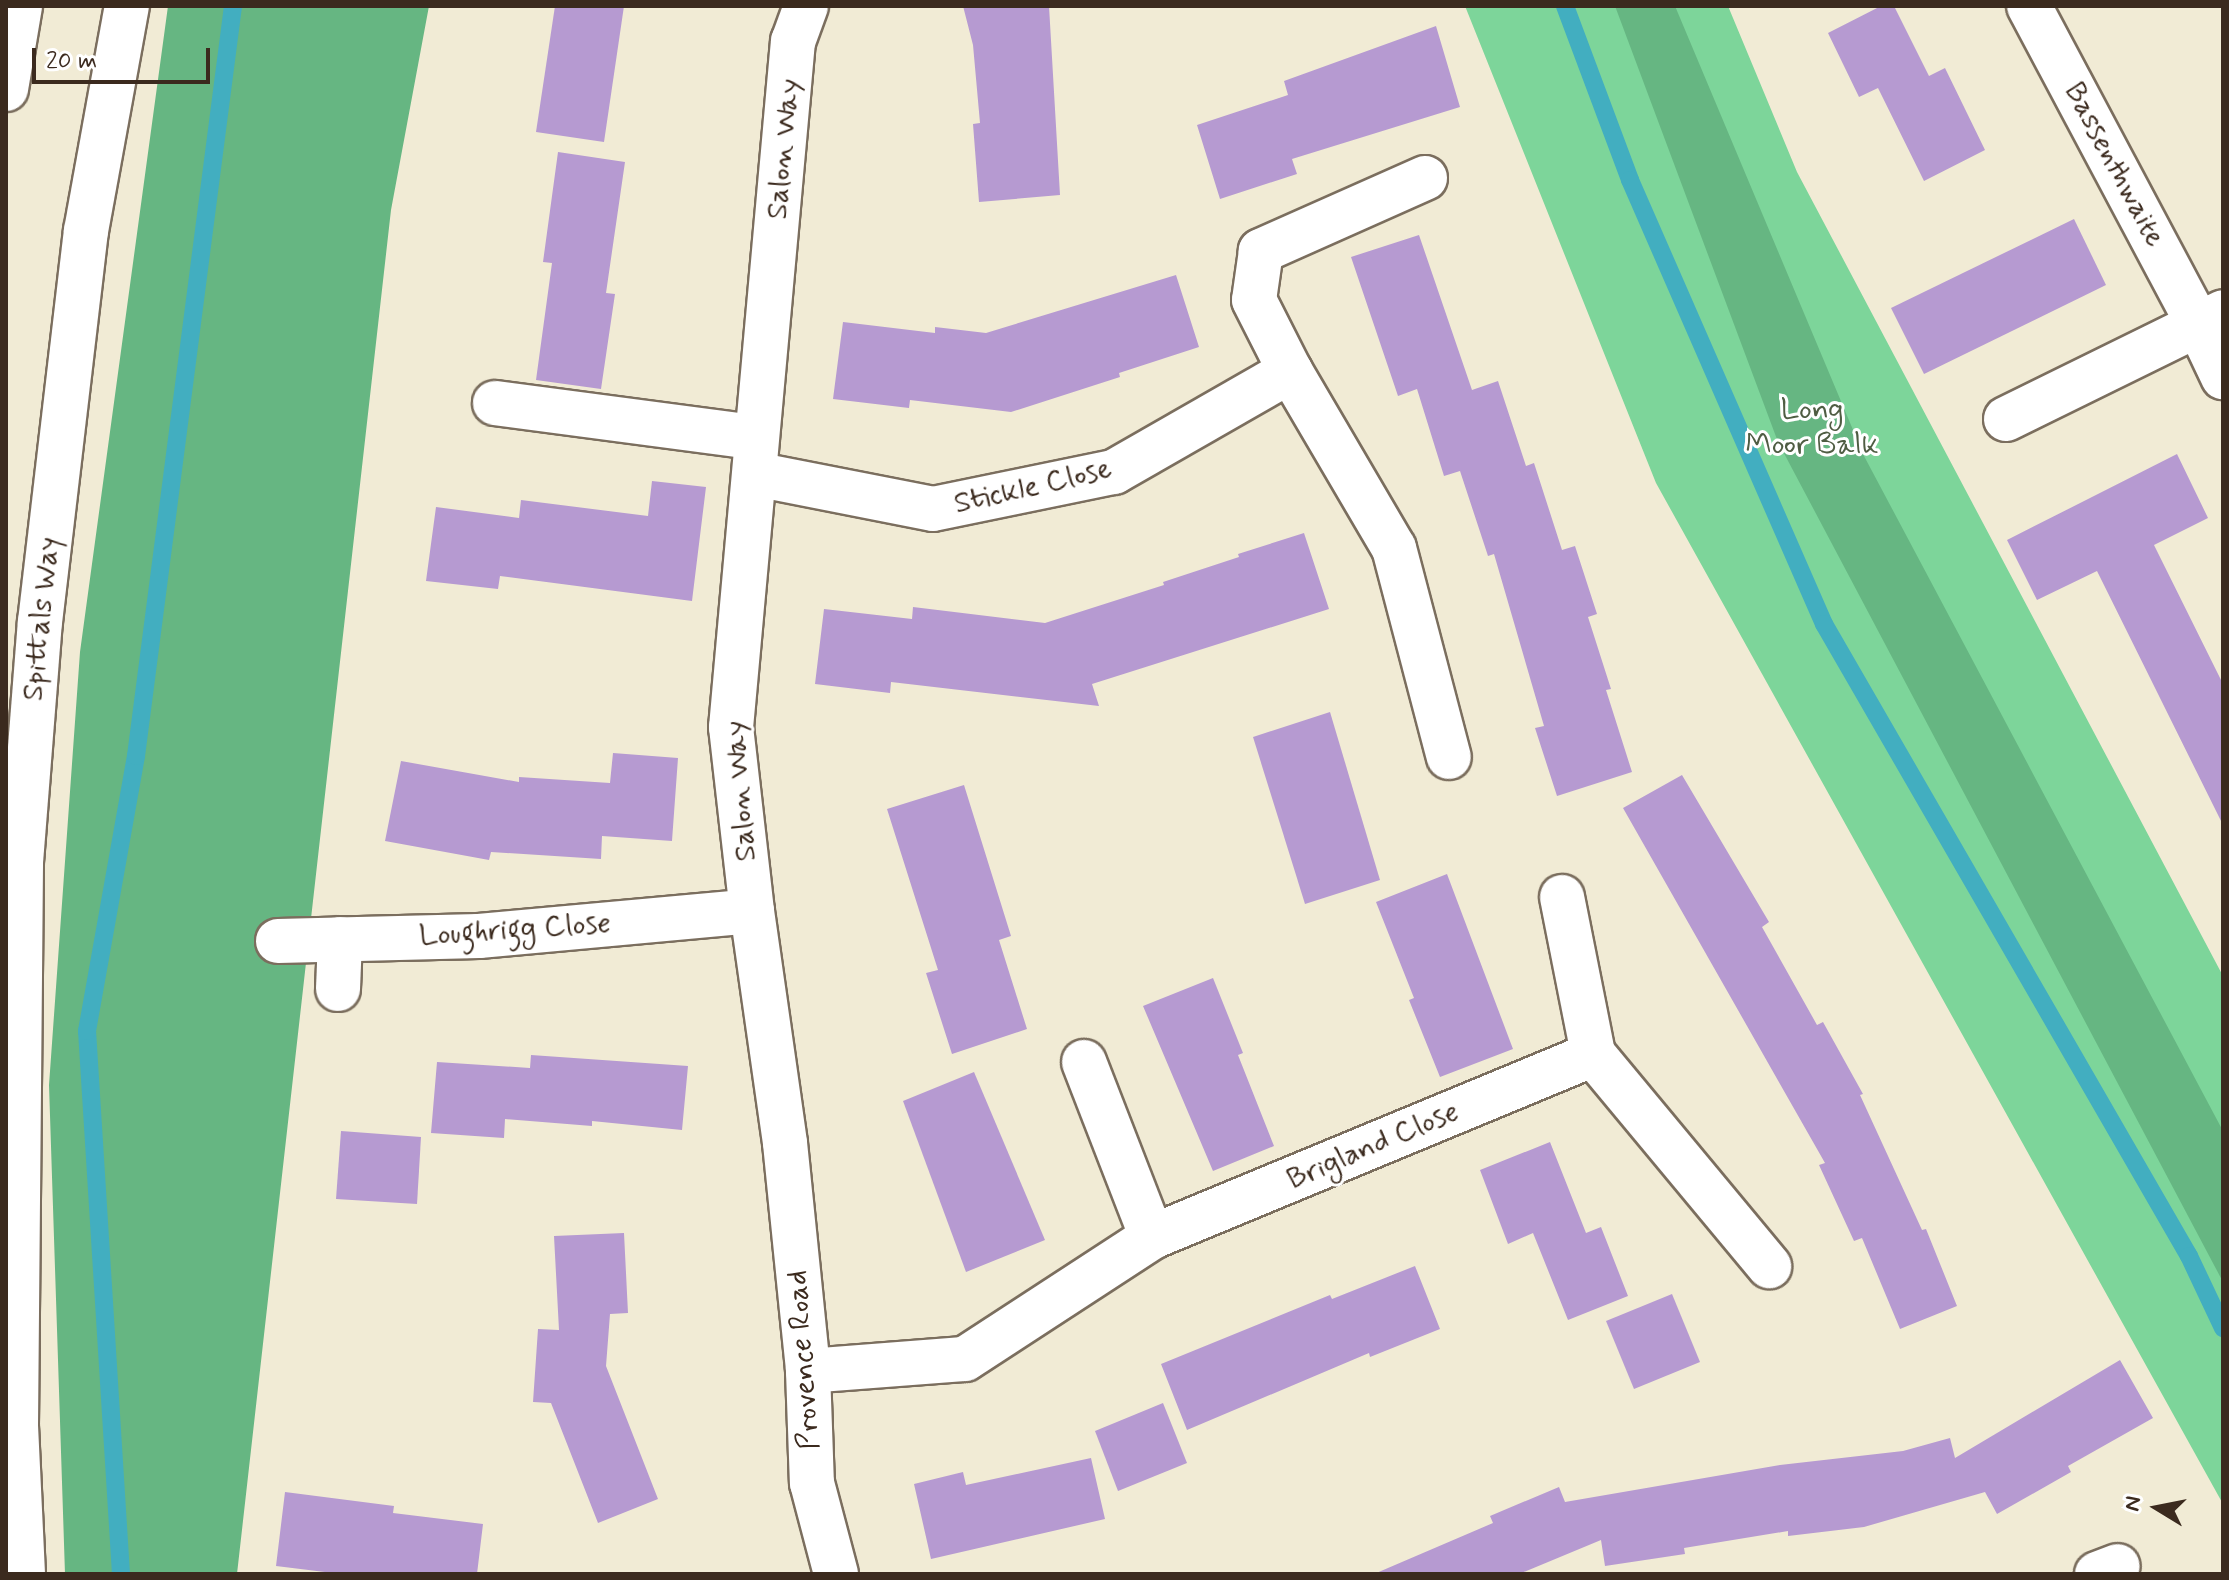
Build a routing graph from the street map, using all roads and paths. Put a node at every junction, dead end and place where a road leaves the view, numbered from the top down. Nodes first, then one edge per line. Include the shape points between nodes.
1 (20, 6) edge
2 (127, 6) edge
3 (806, 6) edge
4 (2029, 6) edge
5 (6, 89) edge
6 (1425, 178) dead end
7 (2211, 318) edge
8 (1290, 371) junction
9 (2223, 377) edge
10 (495, 403) dead end
11 (2006, 419) dead end
12 (755, 456) junction
13 (1449, 757) dead end
14 (1562, 897) dead end
15 (752, 911) junction
16 (340, 939) junction
17 (278, 941) dead end
18 (338, 989) dead end
19 (1593, 1054) junction
20 (1084, 1062) dead end
21 (785, 1143) joint
22 (1152, 1237) junction
23 (1769, 1266) dead end
24 (808, 1371) junction
25 (23, 1574) edge
26 (836, 1574) edge

1 - 5 main road
2 - 25 main road, Spittals Way via 86,231 40,622 21,862 16,1425
3 - 12 main road, Salon Way via 793,41
4 - 7 main road, Bassenthwaite
6 - 8 main road via 1261,251 1254,300
7 - 9 main road, Bassenthwaite
7 - 11 main road
8 - 12 main road, Stickle Close via 1114,472 933,509
8 - 13 main road via 1394,548
10 - 12 main road
12 - 15 main road, Salon Way via 731,727
14 - 19 main road
15 - 16 main road, Loughrigg Close via 479,936
15 - 21 main road, Salon Way
16 - 17 main road, Loughrigg Close
16 - 18 main road
19 - 22 main road, Brigland Close
19 - 23 main road
20 - 22 main road
21 - 24 main road, Provence Road
22 - 24 main road, Brigland Close via 965,1359
24 - 26 main road, Provence Road via 812,1483

